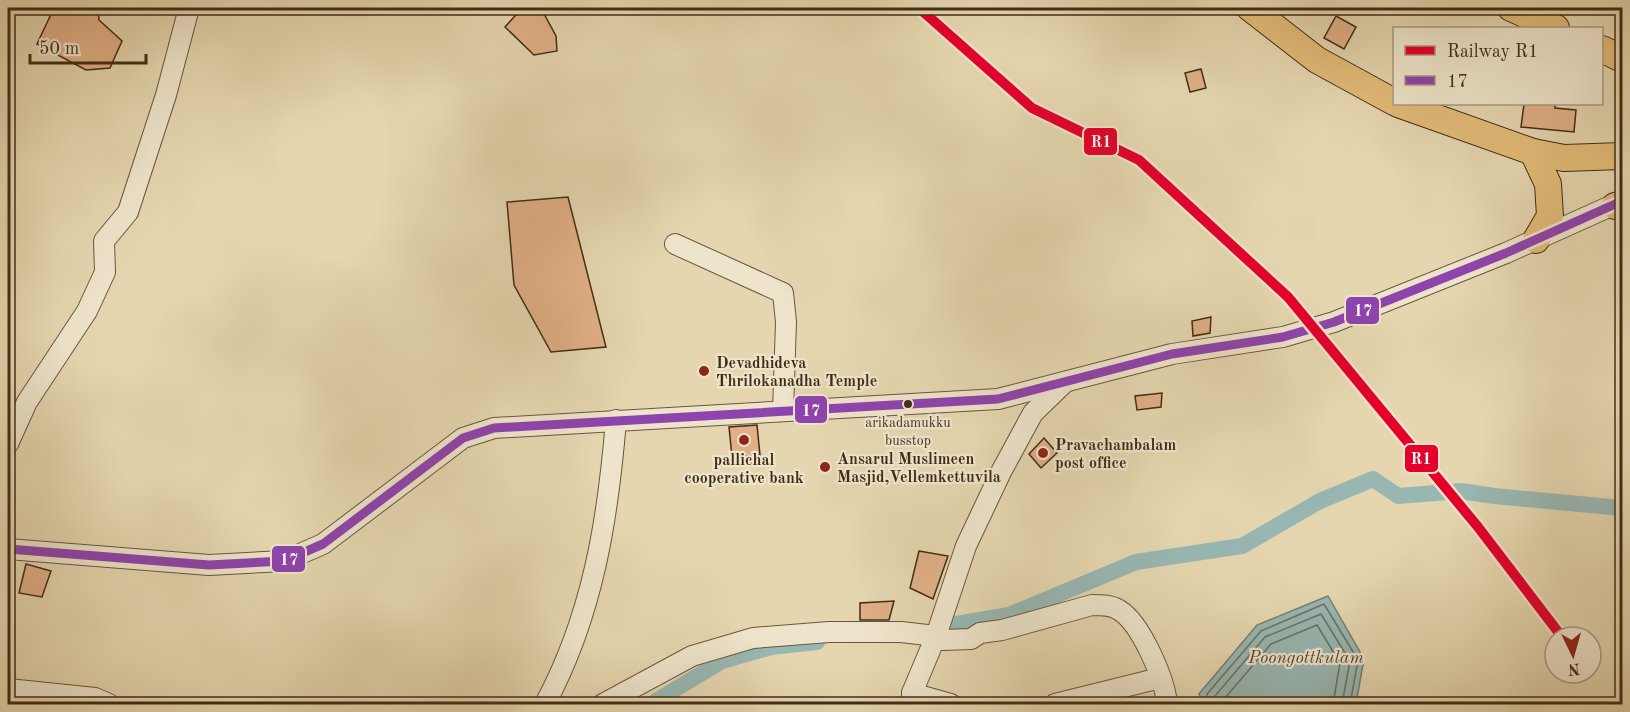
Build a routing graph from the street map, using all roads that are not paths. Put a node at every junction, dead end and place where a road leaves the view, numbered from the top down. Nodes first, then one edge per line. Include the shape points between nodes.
1 (189, 8) edge
2 (1250, 8) edge
3 (1511, 8) edge
4 (1554, 27) edge
5 (1603, 49) edge
6 (1623, 59) edge
7 (1393, 101) edge
8 (1402, 105) edge
9 (1533, 152) junction
10 (1623, 156) edge
11 (1620, 204) edge
12 (1536, 240) junction
13 (675, 244) dead end
14 (1065, 382) junction
15 (783, 411) junction
16 (616, 420) junction
17 (8, 444) edge
18 (8, 549) edge
19 (936, 636) junction
20 (1160, 678) junction
21 (8, 689) edge
22 (912, 699) edge
23 (109, 705) edge
24 (545, 705) edge
25 (603, 705) edge
26 (951, 705) edge
27 (1054, 705) edge
28 (1167, 705) edge

1 - 17 street via 128,212 104,241 105,272 87,311 27,402
2 - 7 main road via 1317,60
3 - 4 main road
5 - 6 main road
8 - 9 main road
9 - 10 main road via 1564,158
9 - 12 main road via 1548,184 1550,216
11 - 12 street
12 - 14 street via 1334,322 1283,337 1172,354
13 - 15 street via 783,293
14 - 15 street via 998,399
14 - 19 street via 1033,413 1000,472 966,546
15 - 16 street
16 - 18 street via 494,428 464,438 323,544 284,561 209,565
16 - 24 street via 609,501 587,602 559,679
19 - 20 street via 943,640 971,639 980,633 1081,607 1106,605 1121,611 1135,627
19 - 22 street
19 - 25 street via 829,632 753,638 692,656
20 - 27 street
20 - 28 street
21 - 23 street via 95,698
22 - 26 street

